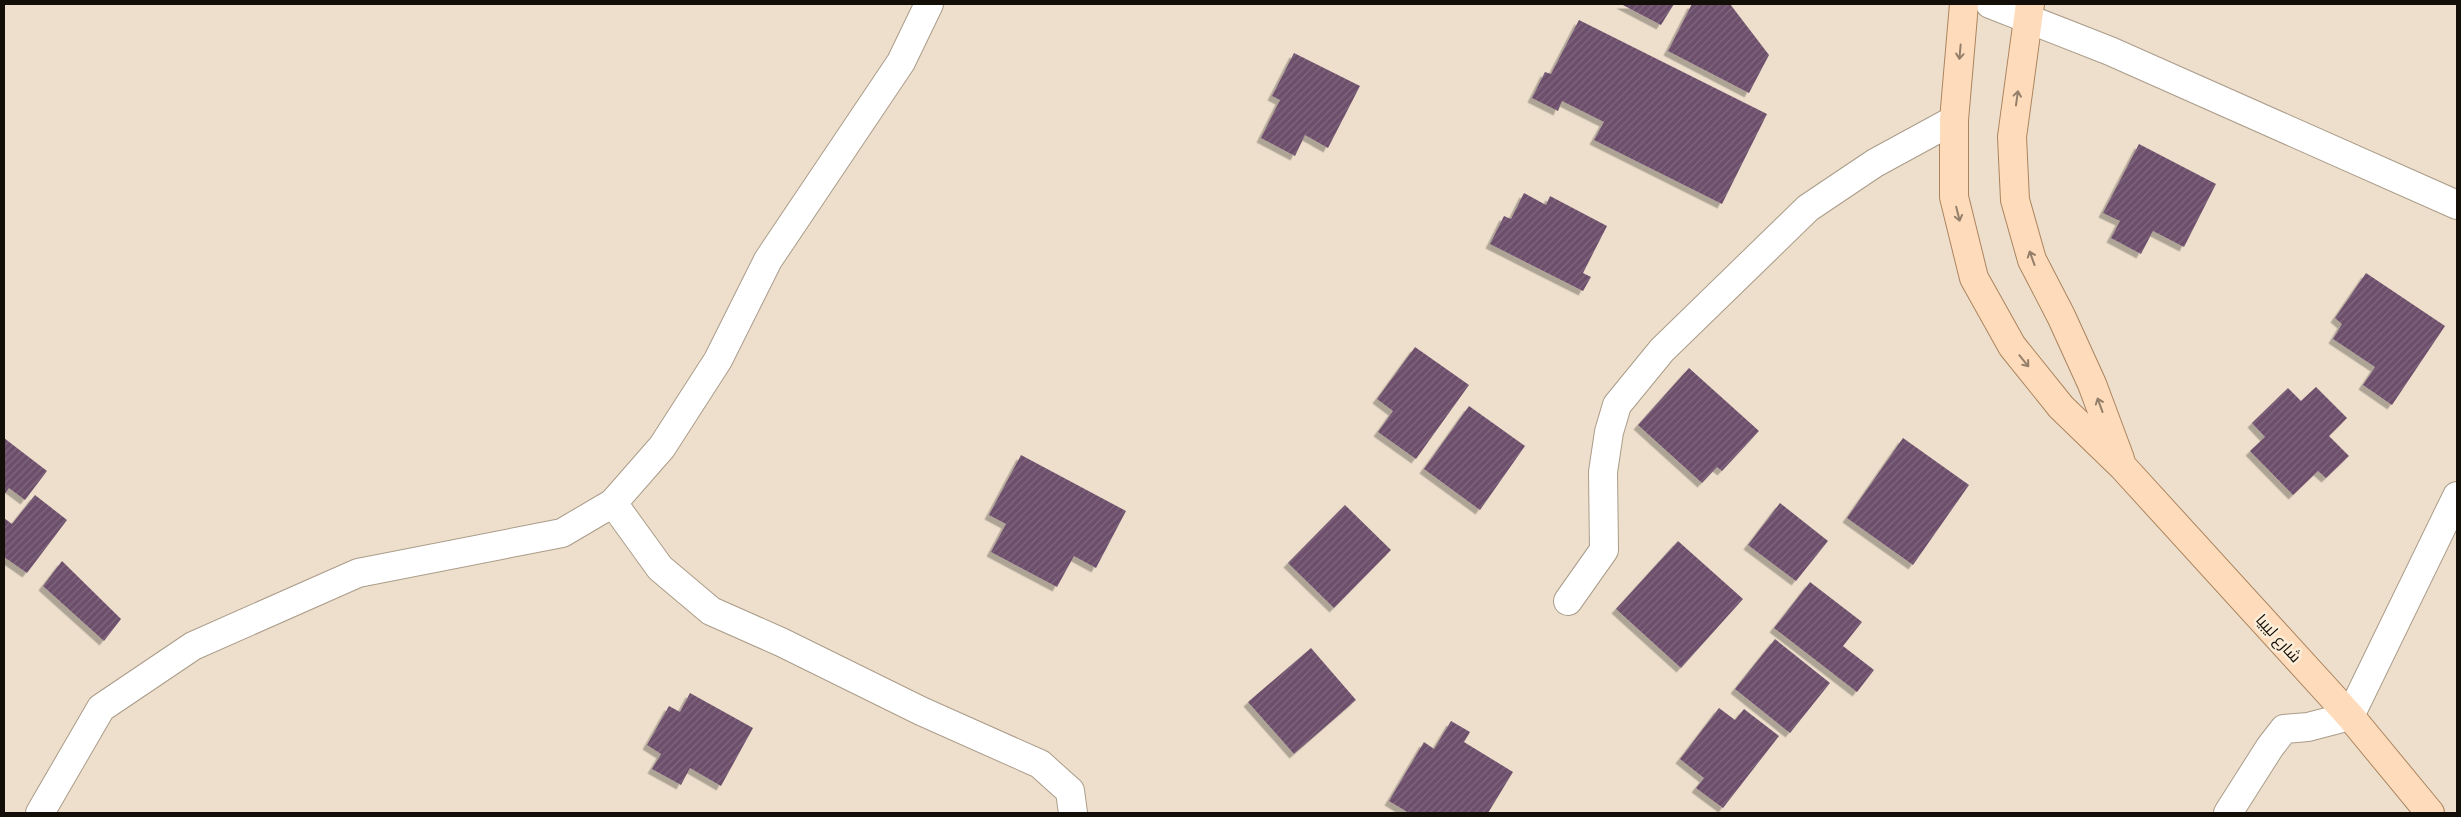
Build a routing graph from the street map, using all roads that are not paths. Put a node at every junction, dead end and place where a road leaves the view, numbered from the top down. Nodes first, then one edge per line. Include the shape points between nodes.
1 (929, 4) edge
2 (1964, 4) edge
3 (1990, 4) edge
4 (2029, 12) edge
5 (1954, 120) junction
6 (2457, 205) edge
7 (2123, 468) junction
8 (2457, 496) edge
9 (613, 503) junction
10 (1568, 601) dead end
11 (2350, 716) junction
12 (40, 813) edge
13 (1073, 813) edge
14 (2228, 813) edge
15 (2430, 813) edge

1 - 9 street via 901,62 768,260 718,360 662,447
2 -> 5 main road, شارع ليبيا
3 - 4 street
4 - 6 street
7 -> 4 main road via 2092,384 2032,260 2015,200 2012,137
5 -> 7 main road, شارع ليبيا via 1954,197 1974,278 2012,346 2062,406
5 - 10 street via 1875,163 1808,208 1662,350 1617,405 1603,472 1604,550
7 - 11 main road, شارع ليبيا
8 - 11 street
9 - 12 street via 562,533 358,573 193,646 101,708
9 - 13 street via 660,568 711,611 1040,764 1070,791
11 - 14 street via 2308,727 2284,729
11 - 15 main road, شارع ليبيا

